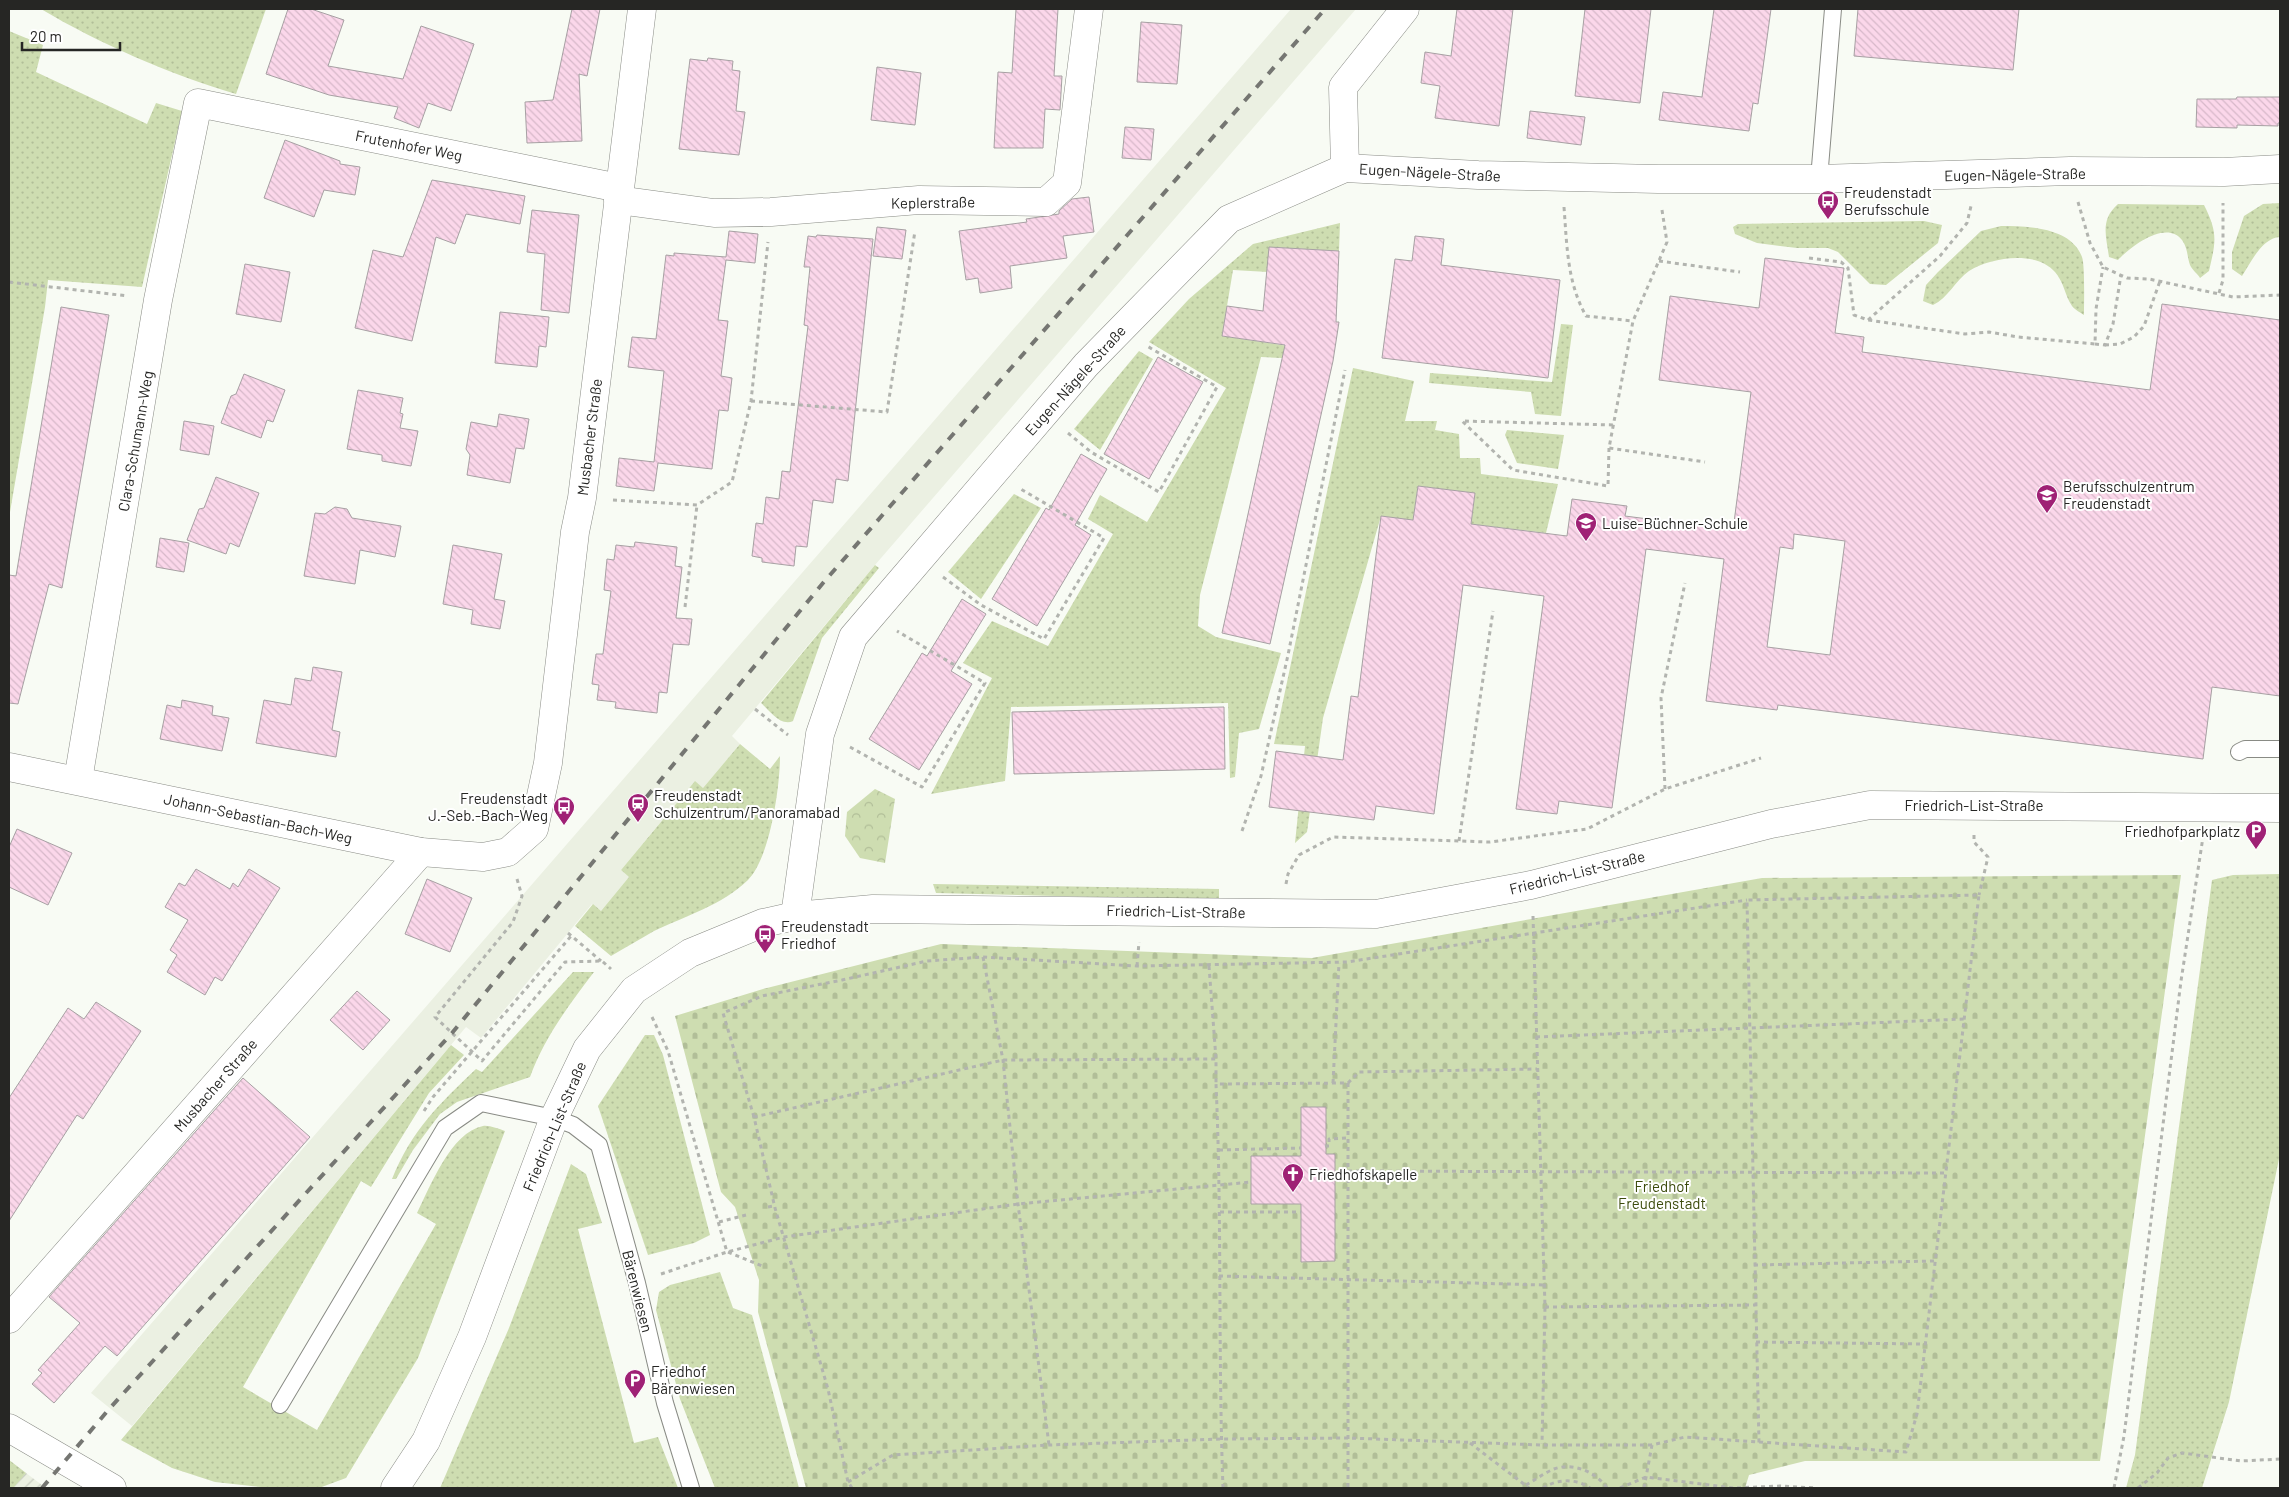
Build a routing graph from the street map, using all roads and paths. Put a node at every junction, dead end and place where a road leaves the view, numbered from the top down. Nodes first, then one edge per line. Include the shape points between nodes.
1 (642, 9) edge
2 (1089, 9) edge
3 (1405, 9) edge
4 (1833, 9) edge
5 (198, 103) joint
6 (1346, 168) junction
7 (2280, 168) edge
8 (2070, 171) junction
9 (2224, 172) junction
10 (1977, 174) junction
11 (1562, 177) junction
12 (1658, 179) junction
13 (1819, 179) junction
14 (618, 194) junction
15 (919, 200) junction
16 (771, 212) junction
17 (1809, 258) dead end
18 (1659, 261) junction
19 (2103, 267) junction
20 (1740, 272) dead end
21 (2121, 275) junction
22 (2160, 281) junction
23 (9, 282) edge
24 (2219, 293) junction
25 (2280, 295) edge
26 (158, 300) junction
27 (1868, 320) junction
28 (1633, 321) junction
29 (1124, 326) junction
30 (2095, 344) junction
31 (2106, 345) junction
32 (1345, 370) dead end
33 (751, 400) junction
34 (1044, 414) junction
35 (1614, 425) junction
36 (1609, 448) junction
37 (1705, 462) dead end
38 (993, 473) junction
39 (582, 498) junction
40 (697, 506) junction
41 (918, 561) junction
42 (1685, 583) dead end
43 (685, 606) dead end
44 (1493, 611) dead end
45 (871, 616) junction
46 (755, 709) dead end
47 (821, 731) junction
48 (2280, 749) edge
49 (2239, 752) dead end
50 (816, 757) junction
51 (1761, 758) dead end
52 (9, 767) edge
53 (78, 780) junction
54 (1665, 790) junction
55 (2206, 807) junction
56 (2280, 808) edge
57 (1242, 831) dead end
58 (1974, 835) dead end
59 (1459, 841) junction
60 (421, 852) junction
61 (508, 852) junction
62 (1979, 895) junction
63 (1747, 900) junction
64 (1279, 913) junction
65 (795, 916) junction
66 (1533, 917) dead end
67 (568, 933) dead end
68 (1533, 934) junction
69 (572, 936) junction
70 (1138, 947) dead end
71 (983, 957) junction
72 (602, 962) junction
73 (1339, 963) junction
74 (1137, 966) junction
75 (1209, 966) junction
76 (634, 990) junction
77 (652, 1017) dead end
78 (1964, 1019) junction
79 (1749, 1029) junction
80 (1536, 1037) junction
81 (473, 1053) junction
82 (1216, 1058) junction
83 (1003, 1060) junction
84 (1536, 1069) junction
85 (1333, 1083) junction
86 (1348, 1083) junction
87 (1216, 1084) junction
88 (754, 1117) junction
89 (554, 1118) junction
90 (1348, 1138) junction
91 (1326, 1146) dead end
92 (1301, 1148) dead end
93 (1219, 1150) junction
94 (1348, 1171) junction
95 (1752, 1172) junction
96 (1539, 1173) junction
97 (1945, 1173) junction
98 (1251, 1182) dead end
99 (1220, 1186) junction
100 (1018, 1204) junction
101 (774, 1206) junction
102 (768, 1207) dead end
103 (1220, 1212) junction
104 (1301, 1212) dead end
105 (746, 1215) dead end
106 (719, 1222) junction
107 (784, 1237) junction
108 (727, 1252) junction
109 (1934, 1261) junction
110 (1754, 1265) junction
111 (762, 1266) dead end
112 (1219, 1276) junction
113 (1348, 1279) junction
114 (637, 1282) junction
115 (1544, 1284) junction
116 (1755, 1305) junction
117 (1545, 1307) junction
118 (9, 1319) edge
119 (1756, 1342) junction
120 (1924, 1344) junction
121 (280, 1405) dead end
122 (9, 1428) edge
123 (1348, 1438) junction
124 (1221, 1439) junction
125 (1469, 1442) junction
126 (1759, 1443) junction
127 (1049, 1445) junction
128 (1542, 1445) junction
129 (1652, 1445) junction
130 (2280, 1459) edge
131 (1646, 1477) junction
132 (848, 1482) junction
133 (1528, 1487) edge
134 (112, 1488) edge
135 (395, 1488) edge
136 (691, 1488) edge
137 (852, 1488) edge
138 (1223, 1488) edge
139 (1348, 1488) edge
140 (1543, 1488) edge
141 (1590, 1488) edge
142 (1607, 1488) edge
143 (1620, 1488) edge
144 (1644, 1488) edge
145 (1816, 1488) edge
146 (2114, 1488) edge
147 (2138, 1488) edge

1 - 14 street, Musbacher Straße
2 - 15 street, Keplerstraße via 1067,183 1046,202
3 - 6 street via 1343,87
4 - 13 lane
5 - 14 street, Frutenhofer Weg
5 - 26 street, Clara-Schumann-Weg
6 - 11 street, Eugen-Nägele-Straße
6 - 29 street, Eugen-Nägele-Straße via 1229,219
7 - 9 street, Eugen-Nägele-Straße
8 - 9 street, Eugen-Nägele-Straße
8 - 10 street, Eugen-Nägele-Straße
8 - 19 path via 2090,243
9 - 24 path via 2223,280
10 - 13 street, Eugen-Nägele-Straße
10 - 27 path via 1967,223 1940,256
11 - 12 street, Eugen-Nägele-Straße
11 - 28 path via 1567,248 1576,297 1586,316
12 - 13 street, Eugen-Nägele-Straße
12 - 18 path via 1667,242
14 - 16 street, Keplerstraße via 714,213
14 - 39 street, Musbacher Straße
15 - 16 street, Keplerstraße
15 - 33 path via 887,412
16 - 33 path
17 - 27 path via 1841,262 1848,268 1854,315
18 - 20 path
18 - 28 path
19 - 21 path
19 - 30 path via 2096,309
21 - 22 path
21 - 31 path
22 - 24 path
22 - 31 path via 2144,326 2134,337 2120,344
23 - 26 path
24 - 25 path via 2233,296
26 - 53 street, Clara-Schumann-Weg
27 - 30 path via 1965,334 1989,332
28 - 35 path
29 - 34 street, Eugen-Nägele-Straße
29 - 34 path via 1146,345 1217,387 1159,492 1091,452
30 - 31 path
32 - 57 path via 1263,767
33 - 40 path via 732,482
34 - 38 street, Eugen-Nägele-Straße
35 - 36 path
35 - 36 path via 1462,421 1513,470 1608,486
36 - 37 path
38 - 41 street, Eugen-Nägele-Straße
38 - 41 path via 1104,538 1044,639 981,605
39 - 40 path
39 - 61 street, Musbacher Straße via 575,532 546,773 534,829
40 - 43 path
41 - 45 street, Eugen-Nägele-Straße
42 - 54 path via 1661,698
44 - 59 path
45 - 47 street, Eugen-Nägele-Straße via 853,637
45 - 47 path via 985,683 922,787
46 - 50 path
47 - 50 street, Eugen-Nägele-Straße
48 - 49 lane via 2245,749
50 - 65 street, Eugen-Nägele-Straße
51 - 54 path
52 - 53 street, Johann-Sebastian-Bach-Weg
53 - 60 street, Johann-Sebastian-Bach-Weg
54 - 59 path via 1587,830 1490,842
55 - 56 street, Friedrich-List-Straße
55 - 64 street, Friedrich-List-Straße via 1870,805 1771,824 1530,885 1385,913
55 - 146 path via 2124,1436
58 - 62 path via 1974,842 1988,857
59 - 64 path via 1333,837 1299,855 1288,874
60 - 61 street, Johann-Sebastian-Bach-Weg via 483,857
60 - 118 street, Musbacher Straße
61 - 81 path via 522,896 513,922 435,1017
62 - 63 path
62 - 78 path
63 - 68 path
63 - 79 path
64 - 65 street, Friedrich-List-Straße via 873,909
65 - 76 street, Friedrich-List-Straße via 763,923 690,954
66 - 68 path
67 - 69 path
68 - 73 path
68 - 80 path
69 - 72 path
69 - 81 path
70 - 74 path
71 - 74 path
71 - 83 path
71 - 88 path via 927,960 762,996 723,1013
72 - 76 path
72 - 81 path via 565,962 482,1061
73 - 75 path
73 - 85 path
74 - 75 path
75 - 82 path
76 - 89 street, Friedrich-List-Straße via 587,1049
77 - 106 path via 668,1050
78 - 79 path
78 - 97 path
79 - 80 path
79 - 95 path
80 - 84 path
82 - 83 path
82 - 87 path
83 - 88 path
83 - 100 path
84 - 86 path via 1359,1072
84 - 96 path
85 - 86 path
85 - 87 path
86 - 90 path
87 - 93 path
88 - 101 path
89 - 114 lane, Bärenwiesen via 574,1125 599,1145
89 - 121 lane, Bärenwiesen via 481,1103 444,1128
89 - 135 street, Friedrich-List-Straße via 472,1337 426,1441
90 - 91 path via 1329,1139 1329,1146
90 - 94 path
92 - 93 path
93 - 99 path
94 - 96 path
94 - 113 path
95 - 96 path
95 - 97 path
95 - 110 path
96 - 115 path
97 - 109 path
98 - 99 path
99 - 100 path
99 - 103 path
100 - 107 path
100 - 127 path
101 - 102 path
101 - 107 path
103 - 104 path
103 - 112 path
105 - 106 path
106 - 108 path
107 - 108 path
107 - 132 path via 787,1258 828,1389
108 - 111 path
108 - 114 path
109 - 110 path
109 - 120 path
110 - 116 path
112 - 113 path
112 - 124 path
113 - 115 path
113 - 123 path
114 - 136 lane, Bärenwiesen via 665,1403
115 - 117 path
116 - 117 path
116 - 119 path
117 - 128 path
119 - 120 path
119 - 126 path
120 - 126 path via 1917,1414 1906,1452
122 - 134 street
123 - 124 path
123 - 125 path
123 - 139 path
124 - 127 path
124 - 138 path
125 - 128 path
125 - 133 path
126 - 129 path via 1685,1437
127 - 132 path via 893,1455
128 - 129 path
129 - 131 path
130 - 147 path via 2241,1461 2182,1453 2168,1458 2158,1474
131 - 143 path
131 - 144 path
131 - 145 path via 1734,1488
132 - 137 path
133 - 142 path via 1556,1468 1581,1468 1593,1474
140 - 141 path via 1561,1480

